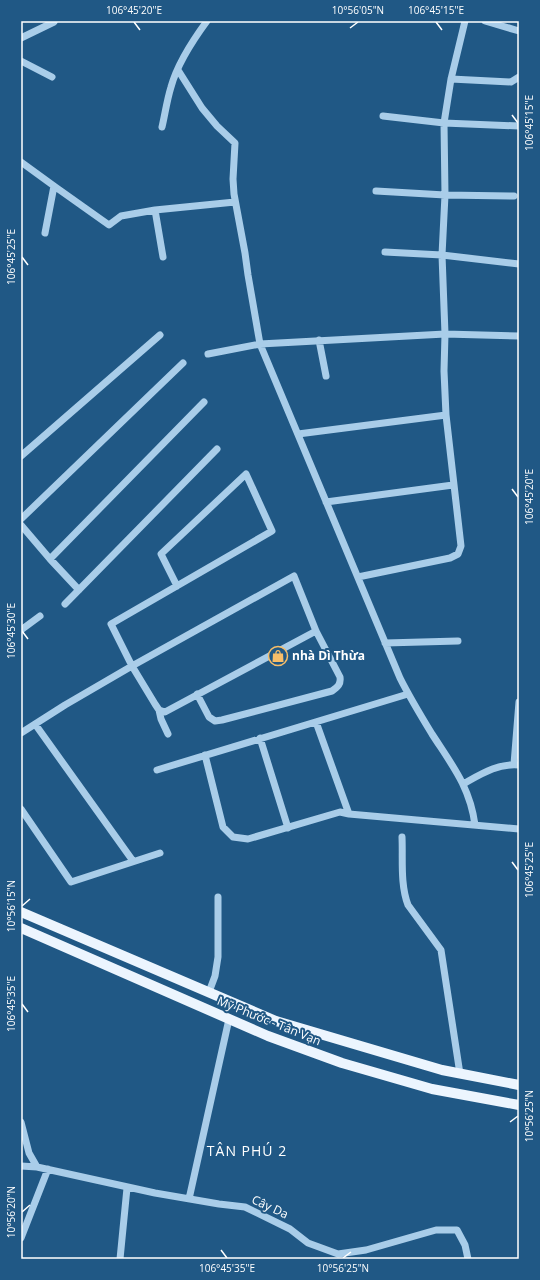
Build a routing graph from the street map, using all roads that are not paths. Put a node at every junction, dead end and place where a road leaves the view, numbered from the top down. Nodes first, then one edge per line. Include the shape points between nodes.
1 (207, 21) edge
2 (465, 21) edge
3 (485, 21) edge
4 (54, 22) dead end
5 (519, 31) edge
6 (21, 38) edge
7 (21, 61) edge
8 (178, 70) junction
9 (52, 77) dead end
10 (519, 77) edge
11 (451, 80) junction
12 (383, 116) dead end
13 (444, 122) junction
14 (519, 126) edge
15 (162, 127) dead end
16 (21, 162) edge
17 (54, 186) junction
18 (376, 191) dead end
19 (445, 195) junction
20 (514, 196) dead end
21 (235, 202) junction
22 (156, 210) junction
23 (45, 233) dead end
24 (385, 252) dead end
25 (442, 255) junction
26 (163, 257) dead end
27 (519, 264) edge
28 (445, 334) junction
29 (160, 335) dead end
30 (519, 336) edge
31 (319, 340) junction
32 (260, 344) junction
33 (208, 354) dead end
34 (183, 363) dead end
35 (326, 376) dead end
36 (204, 402) dead end
37 (446, 415) junction
38 (298, 434) junction
39 (217, 449) dead end
40 (21, 456) edge
41 (453, 485) junction
42 (326, 502) junction
43 (21, 518) edge
44 (21, 525) edge
45 (50, 559) junction
46 (358, 577) junction
47 (177, 586) junction
48 (79, 590) junction
49 (65, 604) dead end
50 (40, 616) dead end
51 (21, 630) edge
52 (316, 631) junction
53 (458, 641) dead end
54 (385, 643) junction
55 (132, 666) junction
56 (198, 694) junction
57 (408, 694) junction
58 (519, 702) edge
59 (159, 710) junction
60 (316, 722) junction
61 (35, 724) junction
62 (21, 733) edge
63 (168, 734) dead end
64 (260, 738) junction
65 (205, 755) junction
66 (517, 764) edge
67 (157, 770) dead end
68 (463, 784) junction
69 (21, 809) edge
70 (349, 814) junction
71 (475, 825) junction
72 (288, 828) junction
73 (519, 829) edge
74 (402, 837) dead end
75 (160, 853) dead end
76 (133, 861) junction
77 (218, 897) dead end
78 (21, 912) edge
79 (21, 928) edge
80 (209, 992) junction
81 (229, 1019) junction
82 (460, 1074) junction
83 (519, 1085) edge
84 (519, 1105) edge
85 (21, 1122) edge
86 (21, 1166) edge
87 (37, 1167) junction
88 (48, 1169) junction
89 (127, 1188) junction
90 (189, 1199) junction
91 (21, 1238) edge
92 (120, 1259) edge
93 (468, 1259) edge

1 - 8 street
2 - 11 street
3 - 5 street
4 - 6 street
7 - 9 street
8 - 15 street via 171,87
8 - 21 street via 202,108 235,143
10 - 11 street via 511,82
11 - 13 street
12 - 13 street
13 - 14 street
13 - 19 street
16 - 17 street
17 - 22 street via 109,225 121,216
17 - 23 street
18 - 19 street
19 - 20 street
19 - 25 street
21 - 22 street
21 - 32 street
22 - 26 street
24 - 25 street
25 - 27 street
25 - 28 street
28 - 30 street
28 - 31 street
28 - 37 street
29 - 40 street
31 - 32 street
31 - 35 street
32 - 33 street
32 - 38 street
34 - 43 street
36 - 45 street
37 - 38 street
37 - 41 street
38 - 42 street
39 - 48 street
41 - 42 street
41 - 46 street via 461,546 458,554 450,558
42 - 46 street
44 - 45 street
45 - 48 street
46 - 54 street
47 - 47 street via 161,554 246,474 272,532
47 - 55 street via 110,624
48 - 49 street
50 - 51 street
52 - 55 street via 294,576
52 - 56 street
52 - 56 street via 340,677 339,685 332,691 214,721 209,717
53 - 54 street
54 - 57 street
55 - 59 street
55 - 61 street
56 - 59 street via 165,712
57 - 60 street
57 - 68 street
58 - 66 street
59 - 63 street
60 - 64 street
60 - 70 street
61 - 62 street
61 - 76 street
64 - 65 street
64 - 72 street
65 - 67 street
65 - 72 street via 223,827 233,837 248,840
66 - 68 street via 497,766
68 - 71 street
69 - 76 street via 71,882
70 - 71 street
70 - 72 street via 340,812
71 - 73 street
74 - 82 street via 405,896 408,905 442,950
75 - 76 street
77 - 80 street via 218,957
78 - 80 main road, Mỹ Phước - Tân Vạn
79 - 81 main road, Mỹ Phước - Tân Vạn
80 - 82 main road, Mỹ Phước - Tân Vạn via 276,1021
81 - 84 main road, Mỹ Phước - Tân Vạn via 342,1063 432,1089
81 - 90 street
82 - 83 main road, Mỹ Phước - Tân Vạn
85 - 87 street via 29,1153
86 - 87 street, Cây Da
87 - 88 street, Cây Da
88 - 89 street, Cây Da
88 - 91 street
89 - 90 street, Cây Da
89 - 92 street
90 - 93 street, Cây Da via 245,1207 290,1229 308,1243 338,1254 366,1250 436,1230 457,1230 465,1245

